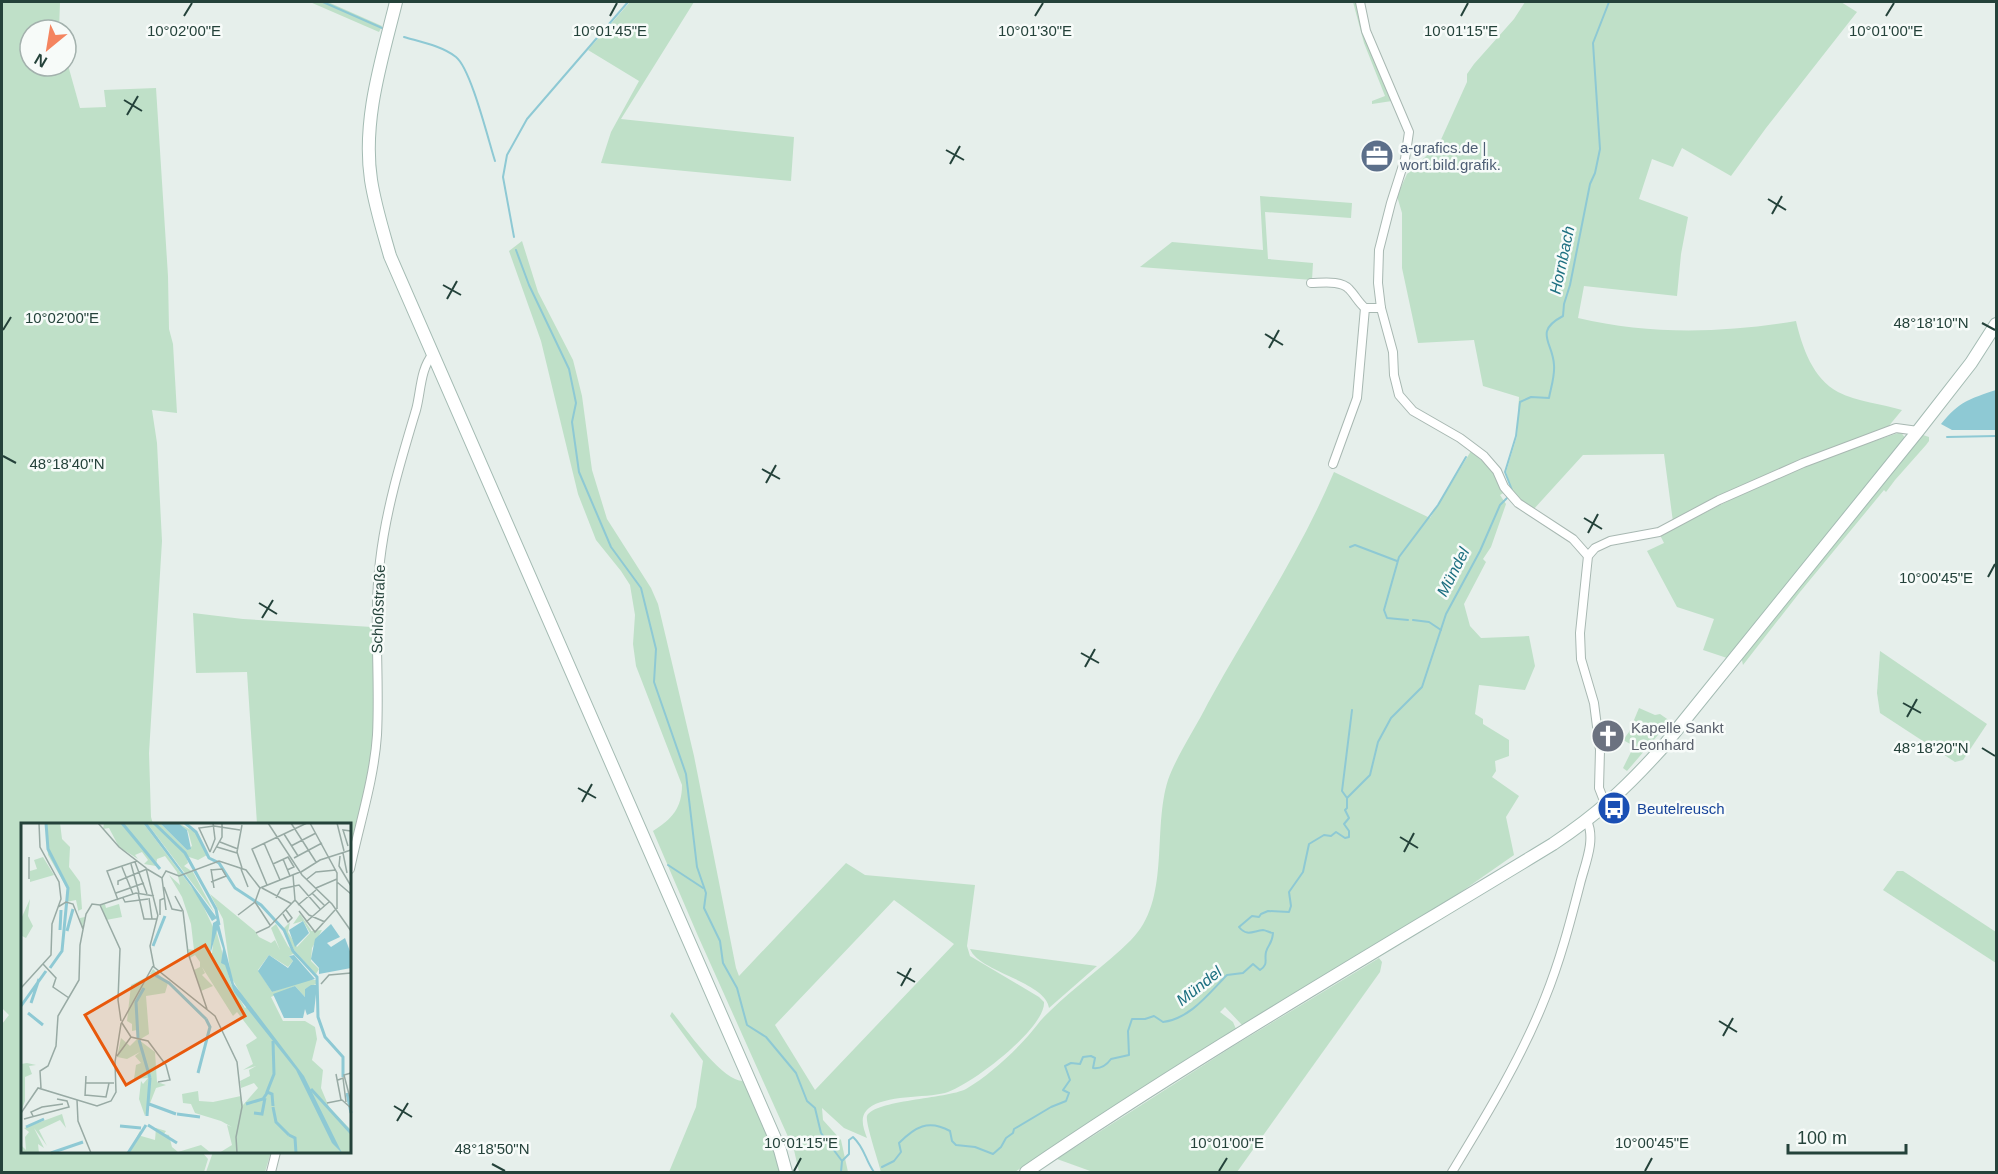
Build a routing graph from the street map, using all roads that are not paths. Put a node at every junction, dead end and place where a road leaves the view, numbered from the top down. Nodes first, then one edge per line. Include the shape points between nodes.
1 (396, 2) edge
2 (1360, 2) edge
3 (1311, 283) dead end
4 (1365, 308) junction
5 (1381, 308) junction
6 (1996, 324) edge
7 (433, 354) junction
8 (1918, 431) junction
9 (1333, 464) dead end
10 (1588, 556) junction
11 (1606, 806) junction
12 (1587, 821) junction
13 (351, 865) edge
14 (276, 1153) edge
15 (271, 1173) edge
16 (786, 1173) edge
17 (1026, 1173) edge
18 (1452, 1173) edge

1 - 7 main road via 371,112 371,177 390,256
2 - 5 street via 1366,31 1409,132 1378,250
3 - 4 street via 1342,284
4 - 5 street
4 - 9 street via 1357,398
5 - 10 street via 1393,352 1398,395 1413,411 1484,456 1518,503 1573,539
6 - 8 main road
7 - 13 street, Schloßstraße via 426,362 392,490 380,561 375,633 376,736
7 - 16 main road via 780,1150
8 - 10 street via 1896,428 1803,463 1659,532 1610,541
8 - 11 main road via 1662,748
10 - 11 street via 1581,659 1594,703 1600,750 1599,788
11 - 12 main road
12 - 17 main road via 1206,1055
12 - 18 street via 1591,838 1564,947 1545,999 1518,1057
14 - 15 street

